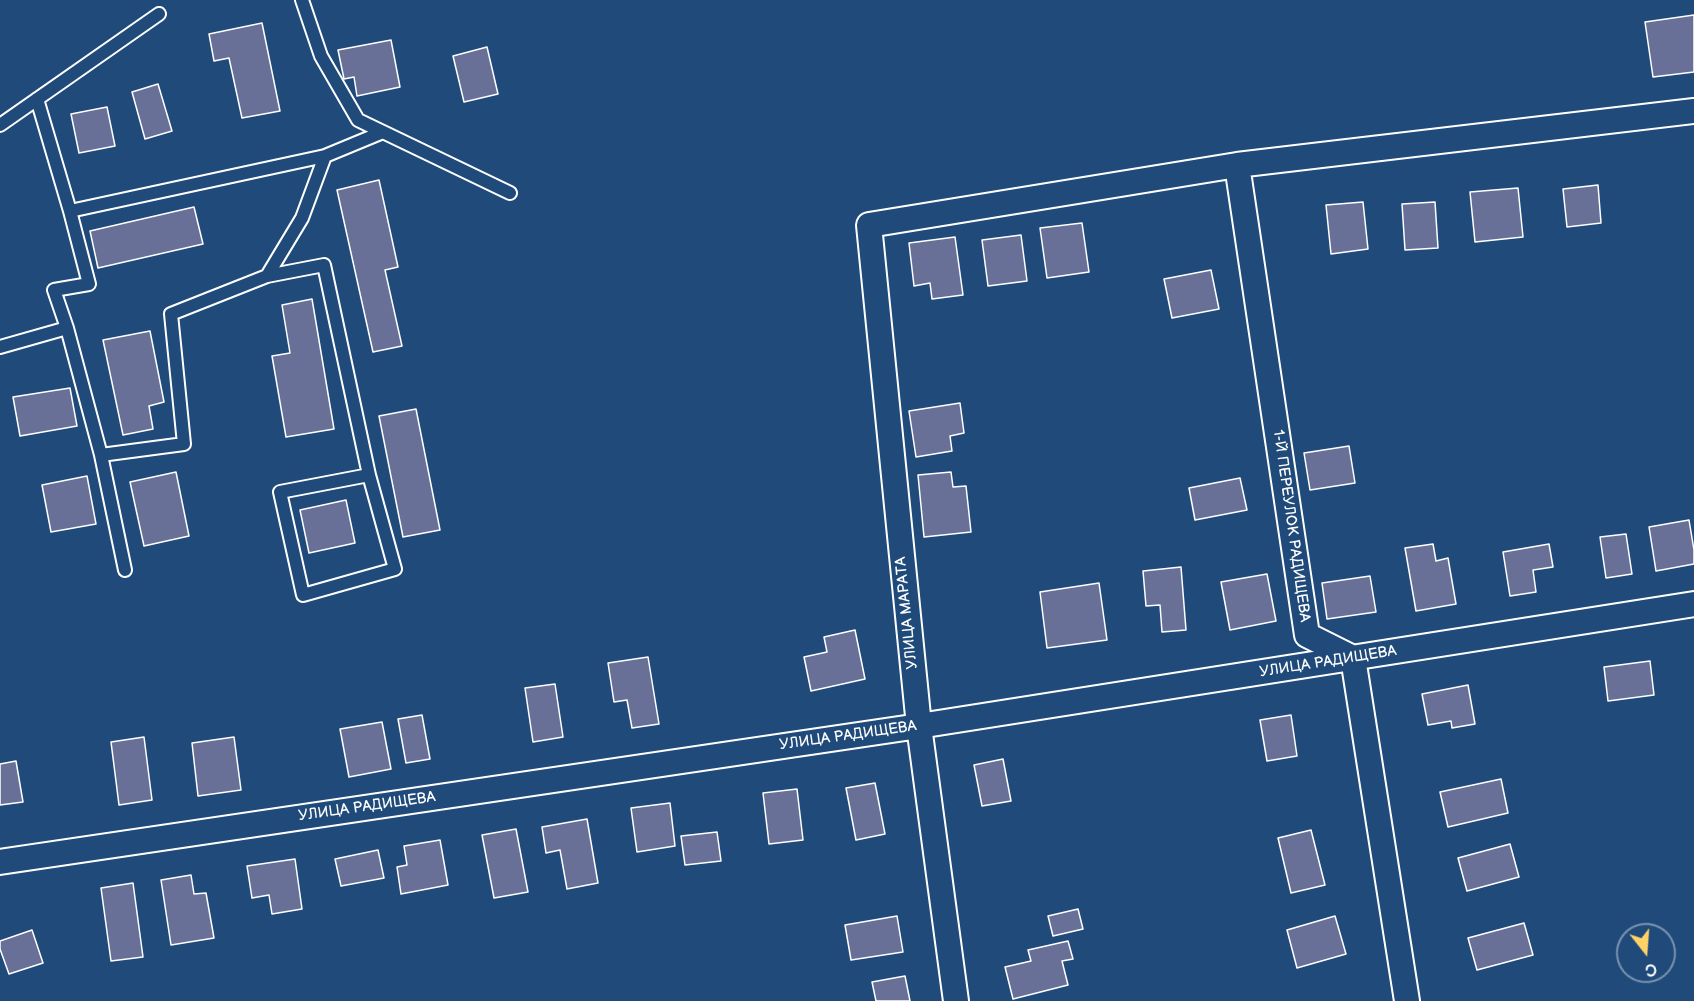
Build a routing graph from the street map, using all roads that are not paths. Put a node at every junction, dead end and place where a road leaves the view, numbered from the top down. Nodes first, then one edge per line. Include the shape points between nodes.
1 (302, 0) edge
2 (159, 14) dead end
3 (37, 99) junction
4 (1694, 111) edge
5 (0, 125) edge
6 (383, 132) junction
7 (325, 156) junction
8 (1237, 165) junction
9 (510, 193) dead end
10 (70, 211) junction
11 (267, 276) junction
12 (66, 328) junction
13 (0, 347) edge
14 (100, 455) junction
15 (369, 475) junction
16 (125, 570) dead end
17 (1694, 604) edge
18 (1353, 658) junction
19 (918, 726) junction
20 (0, 862) edge
21 (956, 1001) edge
22 (1407, 1001) edge

1 - 6 lane via 321,56 358,120
2 - 3 lane
3 - 5 lane
3 - 10 lane
4 - 8 street
6 - 7 lane
6 - 9 lane
7 - 10 lane
7 - 11 lane via 302,218
8 - 18 street, 1-Й ПЕРЕУЛОК РАДИЩЕВА via 1307,635
8 - 19 street, УЛИЦА МАРАТА via 869,225
10 - 12 lane via 89,284 54,290
11 - 14 lane via 171,314 184,444
11 - 15 lane via 324,265
12 - 13 lane
12 - 14 lane
14 - 16 lane
15 - 15 lane via 280,492 303,595 395,569
17 - 18 street, УЛИЦА РАДИЩЕВА
18 - 19 street, УЛИЦА РАДИЩЕВА
18 - 22 street
19 - 20 street, УЛИЦА РАДИЩЕВА
19 - 21 street, УЛИЦА МАРАТА

